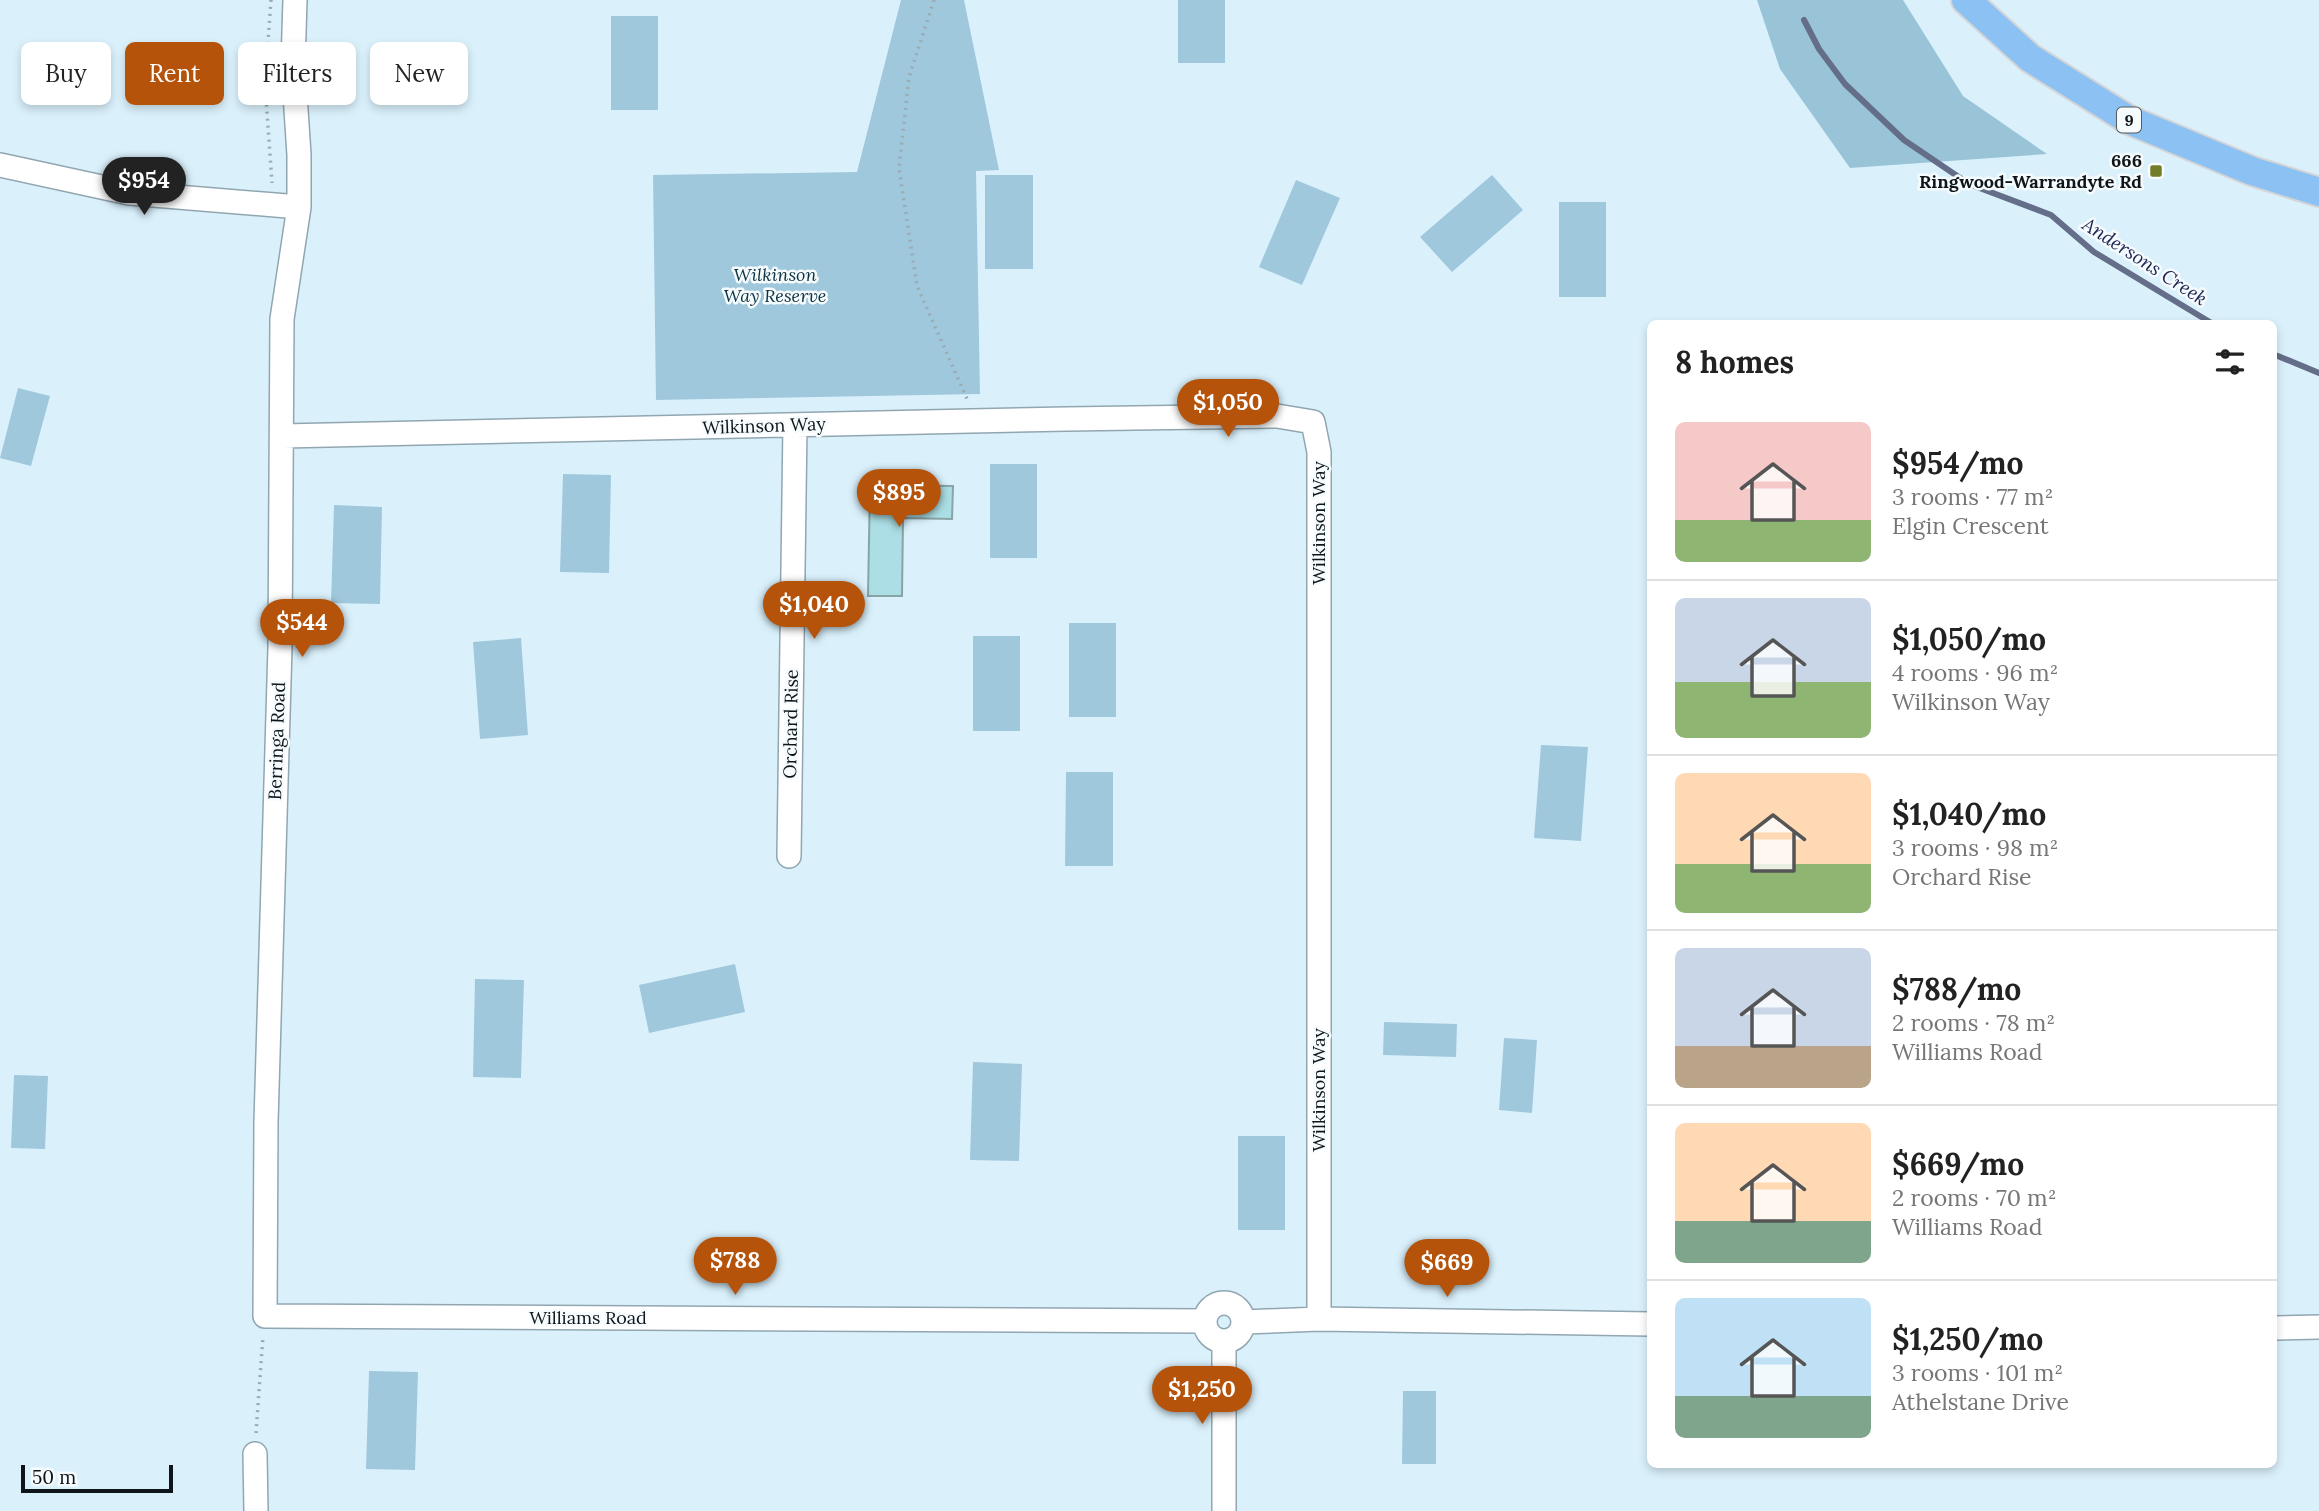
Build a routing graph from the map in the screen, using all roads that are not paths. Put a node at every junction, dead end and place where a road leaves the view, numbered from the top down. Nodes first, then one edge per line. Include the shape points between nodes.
1 (295, 0) edge
2 (1966, 0) edge
3 (0, 165) edge
4 (2319, 192) edge
5 (299, 207) junction
6 (795, 425) junction
7 (283, 436) junction
8 (789, 856) dead end
9 (265, 1316) joint
10 (1319, 1319) junction
11 (1205, 1321) junction
12 (1244, 1322) junction
13 (1647, 1324) edge
14 (2319, 1326) edge
15 (2277, 1328) edge
16 (1224, 1341) junction
17 (255, 1454) road end
18 (256, 1511) edge
19 (1224, 1511) edge

1 - 5 street, Berringa Road
2 - 4 main road, 9 via 2030,58 2129,120 2252,171
3 - 5 street via 129,193
5 - 7 street, Berringa Road via 282,319
6 - 7 street, Wilkinson Way
6 - 8 street, Orchard Rise
6 - 10 street, Wilkinson Way via 1277,416 1313,422 1320,452
7 - 9 street, Berringa Road
9 - 11 street, Williams Road
10 - 12 street
10 - 13 street
11 - 12 street via 1209,1309 1228,1302 1239,1309
11 - 16 street via 1208,1333
12 - 16 street via 1235,1338
14 - 15 street
16 - 19 street
17 - 18 street

